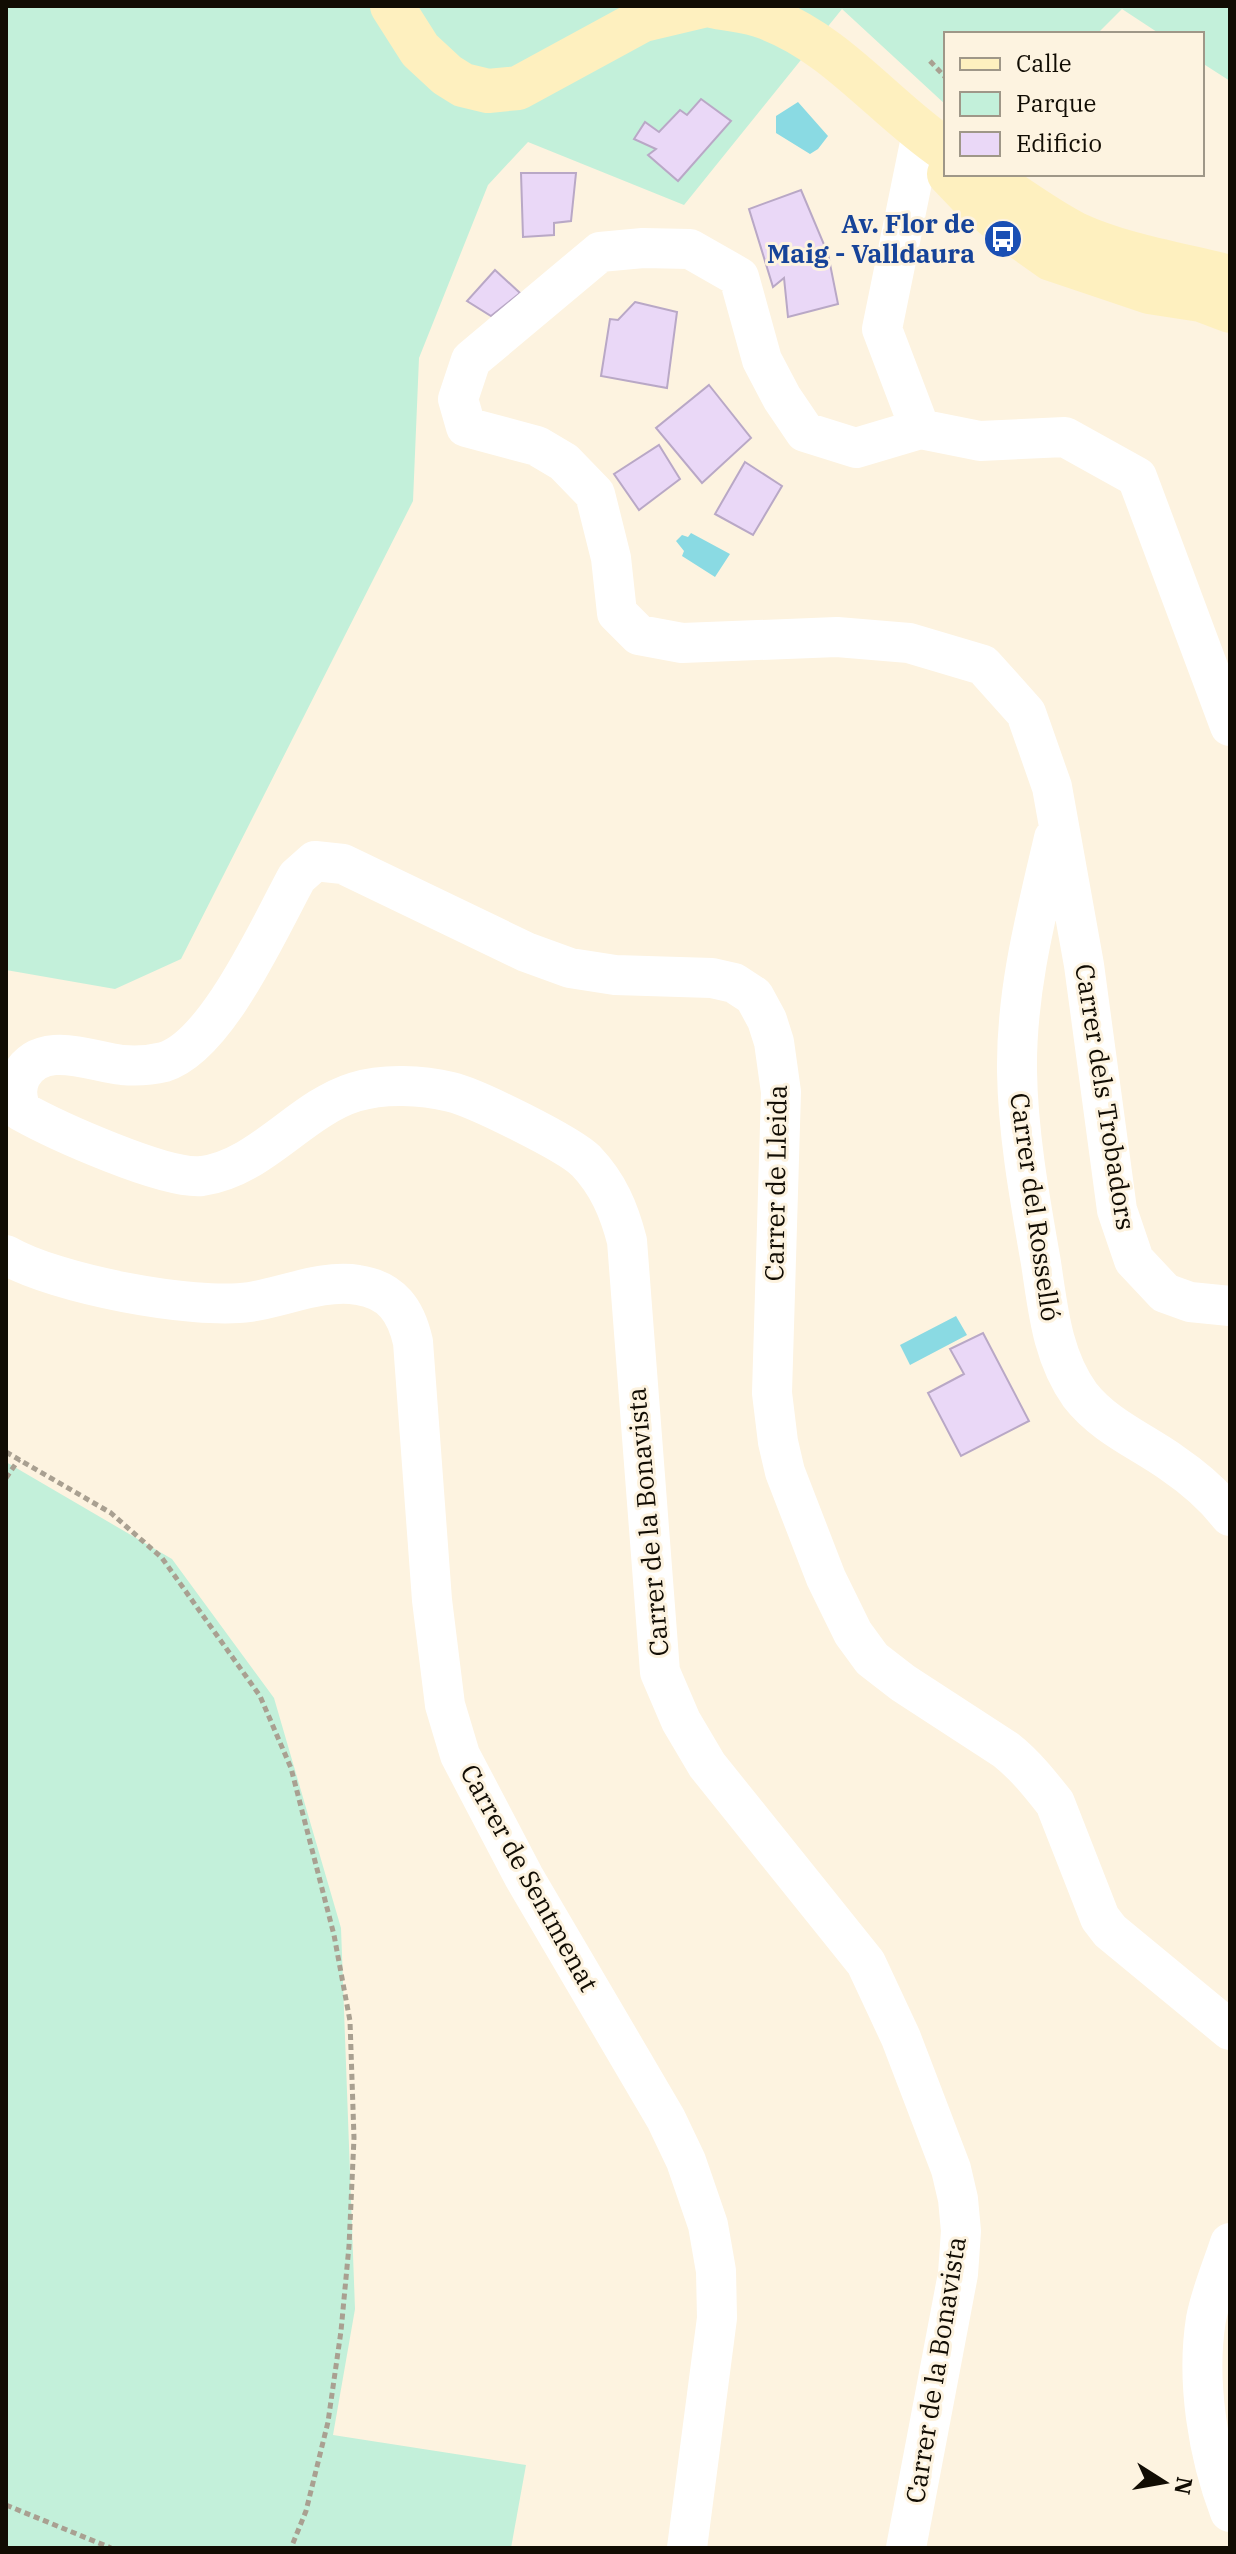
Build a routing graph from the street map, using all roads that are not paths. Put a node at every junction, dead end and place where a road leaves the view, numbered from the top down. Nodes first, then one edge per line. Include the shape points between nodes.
1 (392, 6) edge
2 (702, 6) edge
3 (712, 6) edge
4 (934, 142) edge
5 (944, 164) edge
6 (951, 176) edge
7 (985, 176) edge
8 (1230, 277) edge
9 (1230, 311) edge
10 (920, 429) junction
11 (1230, 726) edge
12 (1058, 822) junction
13 (18, 1082) joint
14 (6, 1255) edge
15 (1230, 1306) edge
16 (1230, 1516) edge
17 (1230, 2030) edge
18 (1230, 2243) edge
19 (1230, 2346) edge
20 (1204, 2403) junction
21 (1230, 2512) edge
22 (687, 2548) edge
23 (906, 2548) edge

1 - 2 street via 420,50 447,75 488,91 518,88 643,20
3 - 4 street via 767,17 821,46
4 - 5 street
4 - 10 street via 882,329
6 - 9 street via 1051,259 1149,292 1201,300
7 - 8 street via 1078,235
10 - 11 street via 980,441 1065,437 1137,477
10 - 12 street, Carrer dels Trobadors via 856,448 805,432 762,360 739,277 690,249 600,252 471,360 458,399 466,427 537,446 564,462 595,494 611,558 617,613 639,635 682,643 837,637 909,643 983,665 1026,713 1052,787
12 - 15 street, Carrer dels Trobadors via 1084,965 1117,1210 1134,1260 1165,1293
12 - 16 street, Carrer del Rosselló via 1026,956 1017,1071 1026,1170 1052,1329 1059,1357 1094,1410 1173,1463
13 - 17 street, Carrer de Lleida via 26,1066 54,1054 145,1064 193,1047 221,1014 297,877 315,861 343,864 570,968 712,978 734,983 754,996 774,1042 781,1092 773,1412 785,1472 826,1578 872,1659 1021,1761 1043,1787 1055,1803 1100,1918 1110,1931
13 - 23 street, Carrer de la Bonavista via 21,1111 36,1119 148,1165 201,1176 248,1158 329,1102 358,1091 385,1087 454,1093 583,1158 608,1190 627,1241 660,1672 707,1765 866,1963 901,2038 955,2184 961,2231 958,2274
14 - 22 street, Carrer de Sentmenat via 23,1265 127,1293 226,1304 342,1283 361,1285 396,1302 408,1319 434,1615 445,1705 460,1755 524,1877 666,2119 708,2225 717,2318
18 - 20 street via 1206,2320
19 - 20 street
20 - 21 street via 1217,2478

